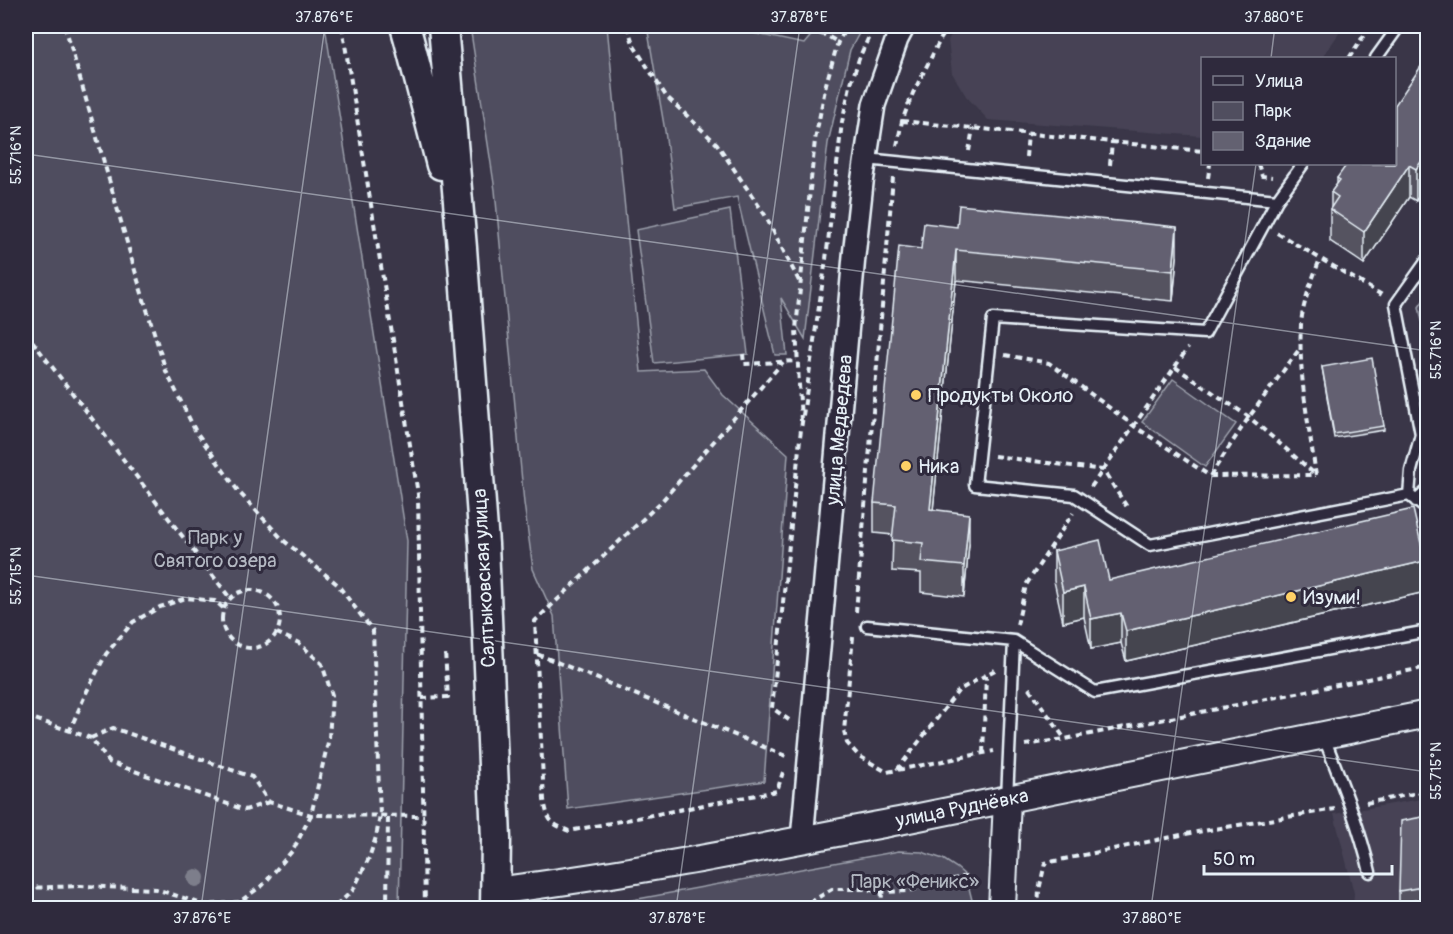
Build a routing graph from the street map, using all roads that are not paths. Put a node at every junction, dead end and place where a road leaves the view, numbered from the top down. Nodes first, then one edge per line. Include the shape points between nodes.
1 (405, 26) edge
2 (443, 26) edge
3 (904, 26) edge
4 (1399, 26) edge
5 (1377, 57) edge
6 (866, 159) junction
7 (1302, 165) edge
8 (1277, 200) junction
9 (462, 248) junction
10 (1428, 259) edge
11 (1428, 490) edge
12 (1413, 498) junction
13 (1428, 510) edge
14 (867, 626) dead end
15 (1428, 631) edge
16 (1014, 641) junction
17 (1428, 714) edge
18 (1323, 735) junction
19 (1007, 800) junction
20 (802, 840) junction
21 (1370, 872) dead end
22 (495, 900) edge
23 (1002, 909) edge

1 - 9 main road, Салтыковская улица
2 - 9 main road, Салтыковская улица
3 - 6 street, улица Медведева via 874,105
4 - 5 lane
6 - 8 lane
6 - 20 street, улица Медведева
7 - 8 lane
8 - 12 lane via 1205,333 993,319 975,485 1074,495 1150,544
9 - 22 main road, Салтыковская улица via 484,544
10 - 12 lane via 1396,304 1421,434 1411,471
11 - 12 lane
12 - 13 lane
14 - 16 lane
15 - 16 lane via 1095,692
16 - 19 lane
17 - 18 street, улица Руднёвка
18 - 19 street, улица Руднёвка
18 - 21 lane via 1362,838
19 - 20 street, улица Руднёвка
19 - 23 street
20 - 22 street, улица Руднёвка via 578,880

